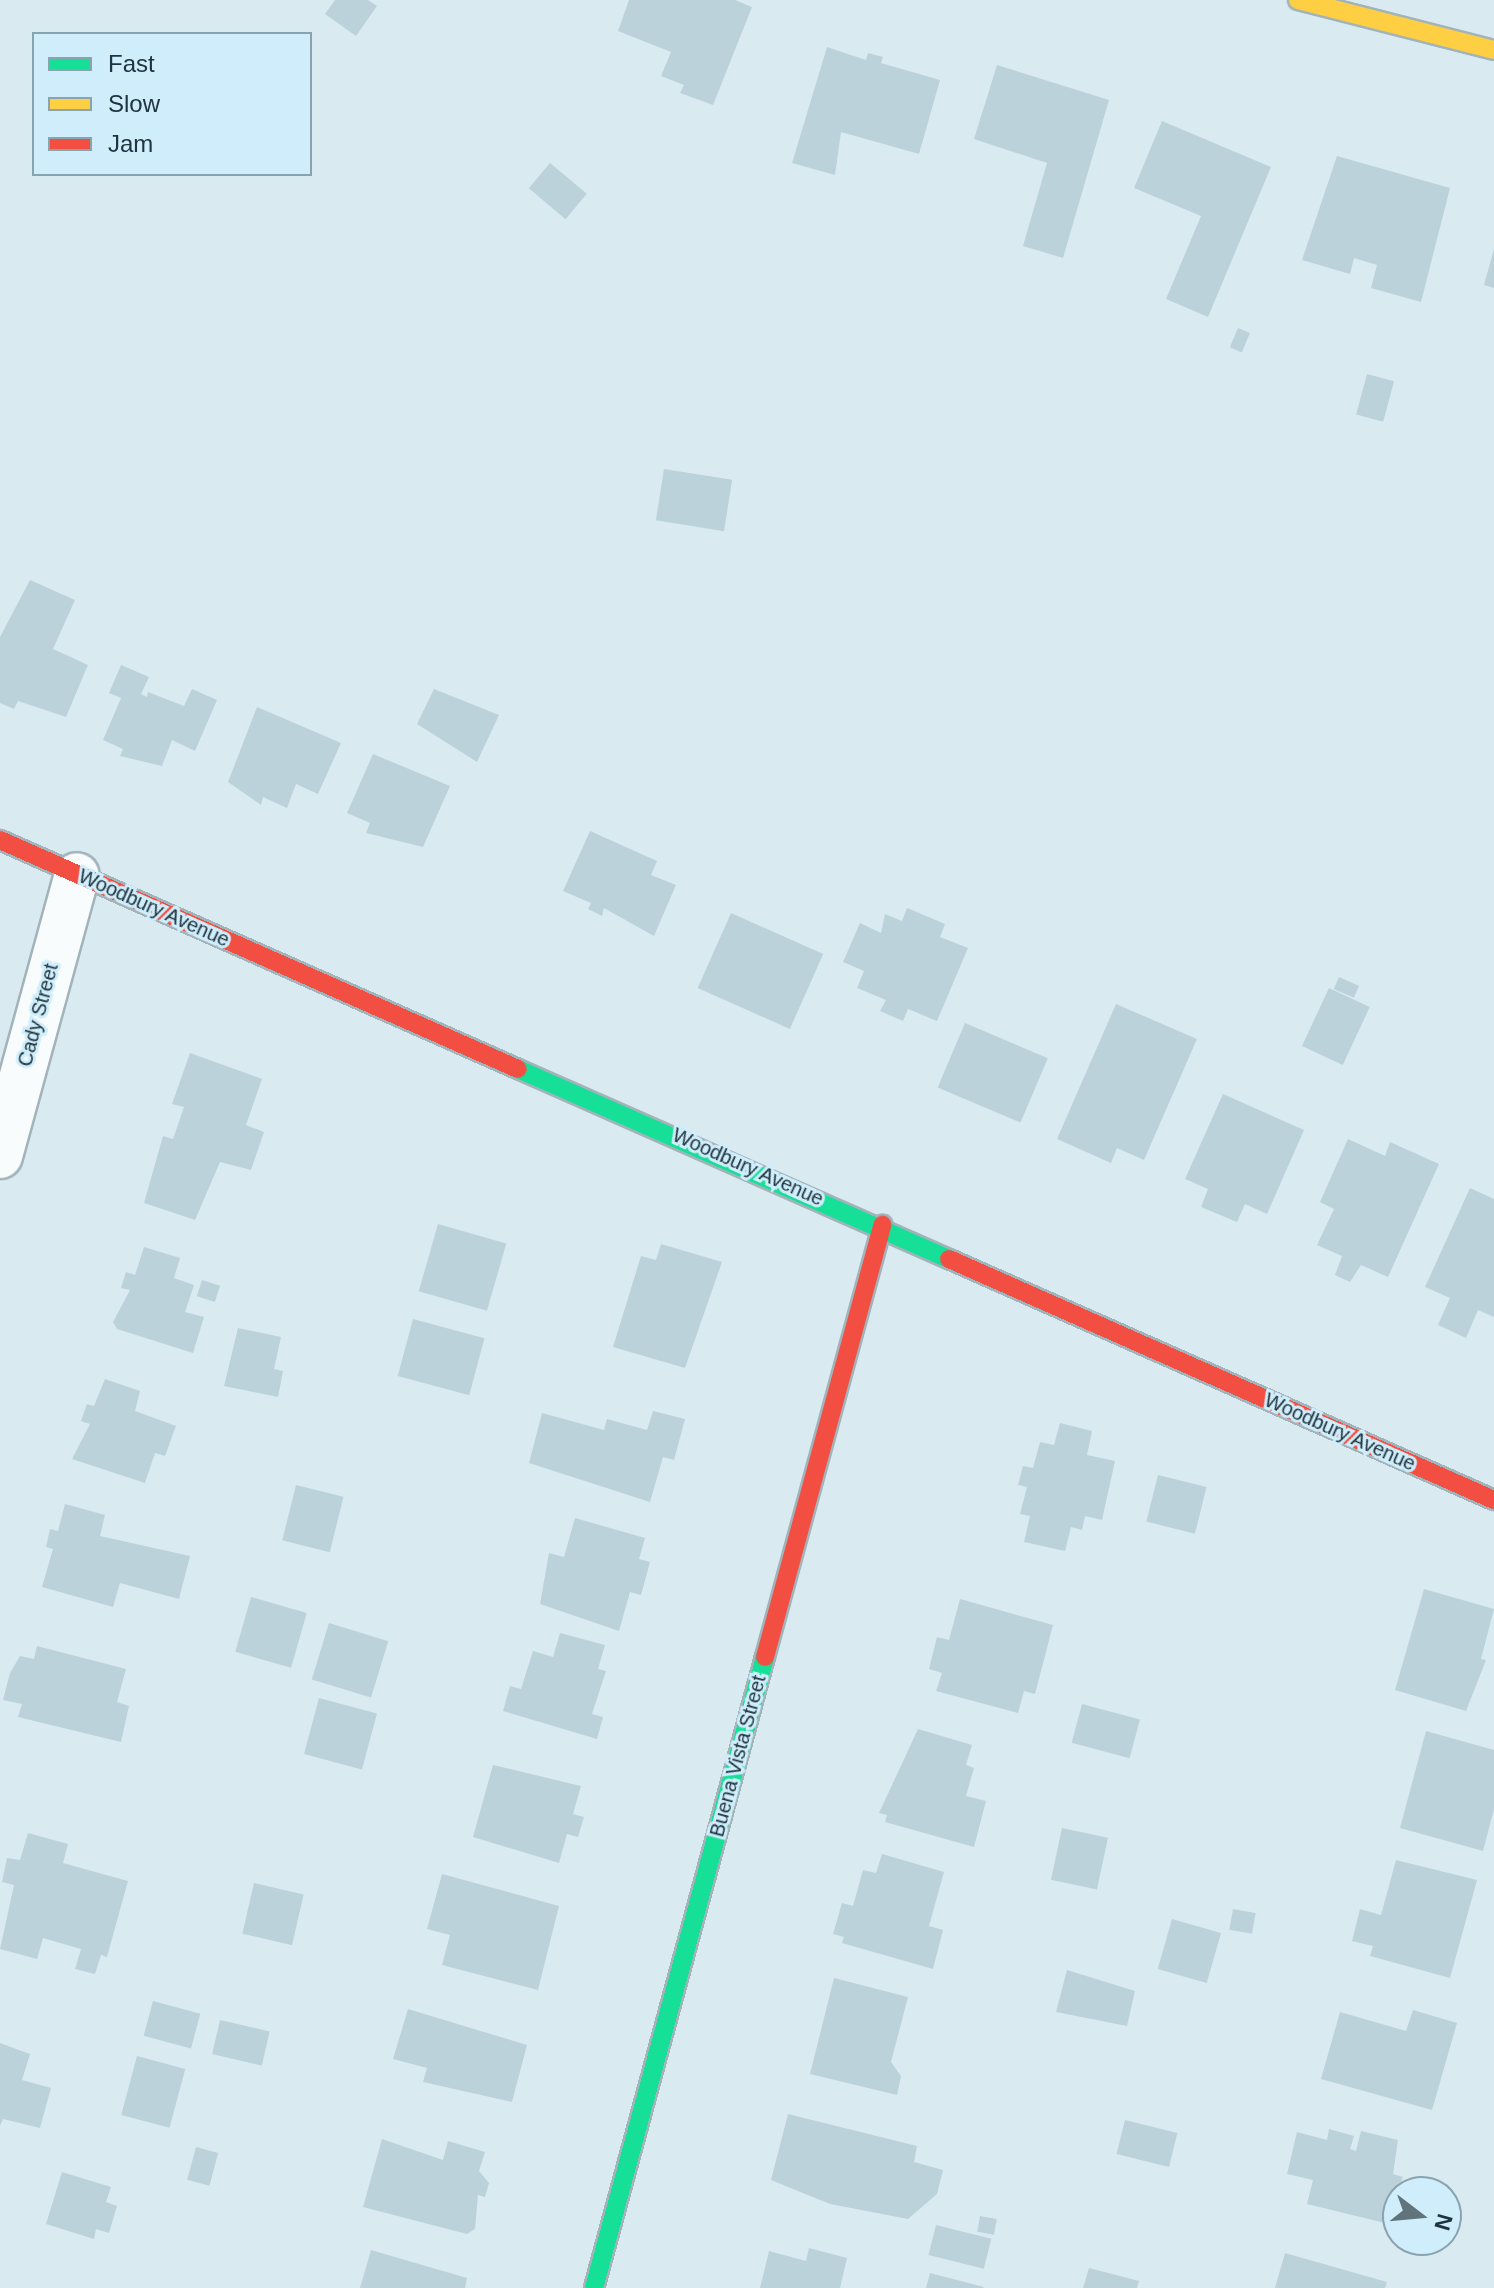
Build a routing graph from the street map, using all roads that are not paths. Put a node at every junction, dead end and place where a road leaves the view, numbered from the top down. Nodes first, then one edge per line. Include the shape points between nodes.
1 (1298, 0) edge
2 (1494, 50) edge
3 (0, 840) edge
4 (77, 875) junction
5 (0, 1156) edge
6 (882, 1225) junction
7 (1494, 1500) edge
8 (594, 2288) edge

1 - 2 street
3 - 4 street, Woodbury Avenue
4 - 5 street, Cady Street
4 - 6 street, Woodbury Avenue
6 - 7 street, Woodbury Avenue
6 - 8 street, Buena Vista Street

